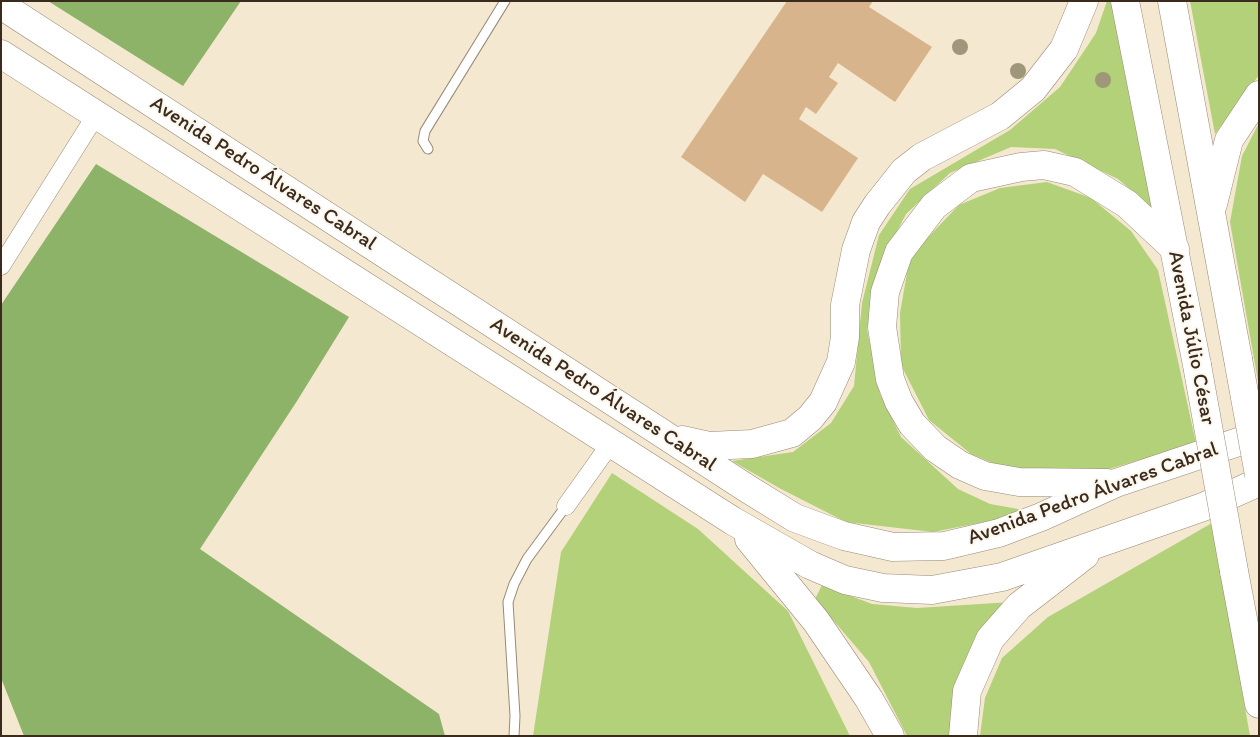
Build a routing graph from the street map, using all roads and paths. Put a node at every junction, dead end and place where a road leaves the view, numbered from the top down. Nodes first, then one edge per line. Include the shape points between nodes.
1 (505, 1) edge
2 (1084, 1) edge
3 (1125, 1) edge
4 (1172, 1) edge
5 (1, 5) edge
6 (1, 54) edge
7 (1259, 95) edge
8 (96, 115) junction
9 (428, 149) dead end
10 (1211, 212) junction
11 (1175, 249) junction
12 (1, 266) edge
13 (1259, 435) edge
14 (666, 436) junction
15 (611, 443) junction
16 (1259, 475) edge
17 (1259, 482) edge
18 (1116, 483) junction
19 (566, 506) joint
20 (733, 521) junction
21 (1102, 542) junction
22 (1259, 704) edge
23 (514, 736) edge
24 (890, 736) edge
25 (963, 736) edge

1 - 9 lane via 425,131 423,141
2 - 14 main road via 1064,49 1033,89 1000,116 922,157 904,171 877,205 866,222 856,250 845,305 841,362 823,402 810,418 792,433 752,444 709,446
3 - 11 main road, Avenida Júlio César
4 - 10 main road, Avenida Júlio César
5 - 14 main road, Avenida Pedro Álvares Cabral
6 - 8 main road, Avenida Pedro Álvares Cabral
7 - 10 main road via 1229,140
8 - 12 street
8 - 15 main road, Avenida Pedro Álvares Cabral
10 - 16 main road, Avenida Júlio César, bridge
11 - 18 main road via 1127,204 1075,172 1044,165 1021,167 971,178 934,206 899,252 885,292 882,328 890,379 912,424 935,448 960,465 985,476 1019,482
11 - 22 main road, Avenida Júlio César, bridge
13 - 18 main road, Avenida Pedro Álvares Cabral
14 - 18 main road, Avenida Pedro Álvares Cabral via 794,518 844,536 893,547 944,546 998,533
15 - 19 street
15 - 20 main road, Avenida Pedro Álvares Cabral
17 - 21 main road, Avenida Pedro Álvares Cabral via 1202,507
19 - 23 lane via 528,560 508,602
20 - 21 main road, Avenida Pedro Álvares Cabral via 810,565 845,580 883,588 932,590 1002,577
20 - 24 main road via 816,621
21 - 25 main road via 1019,606 990,638 967,691

